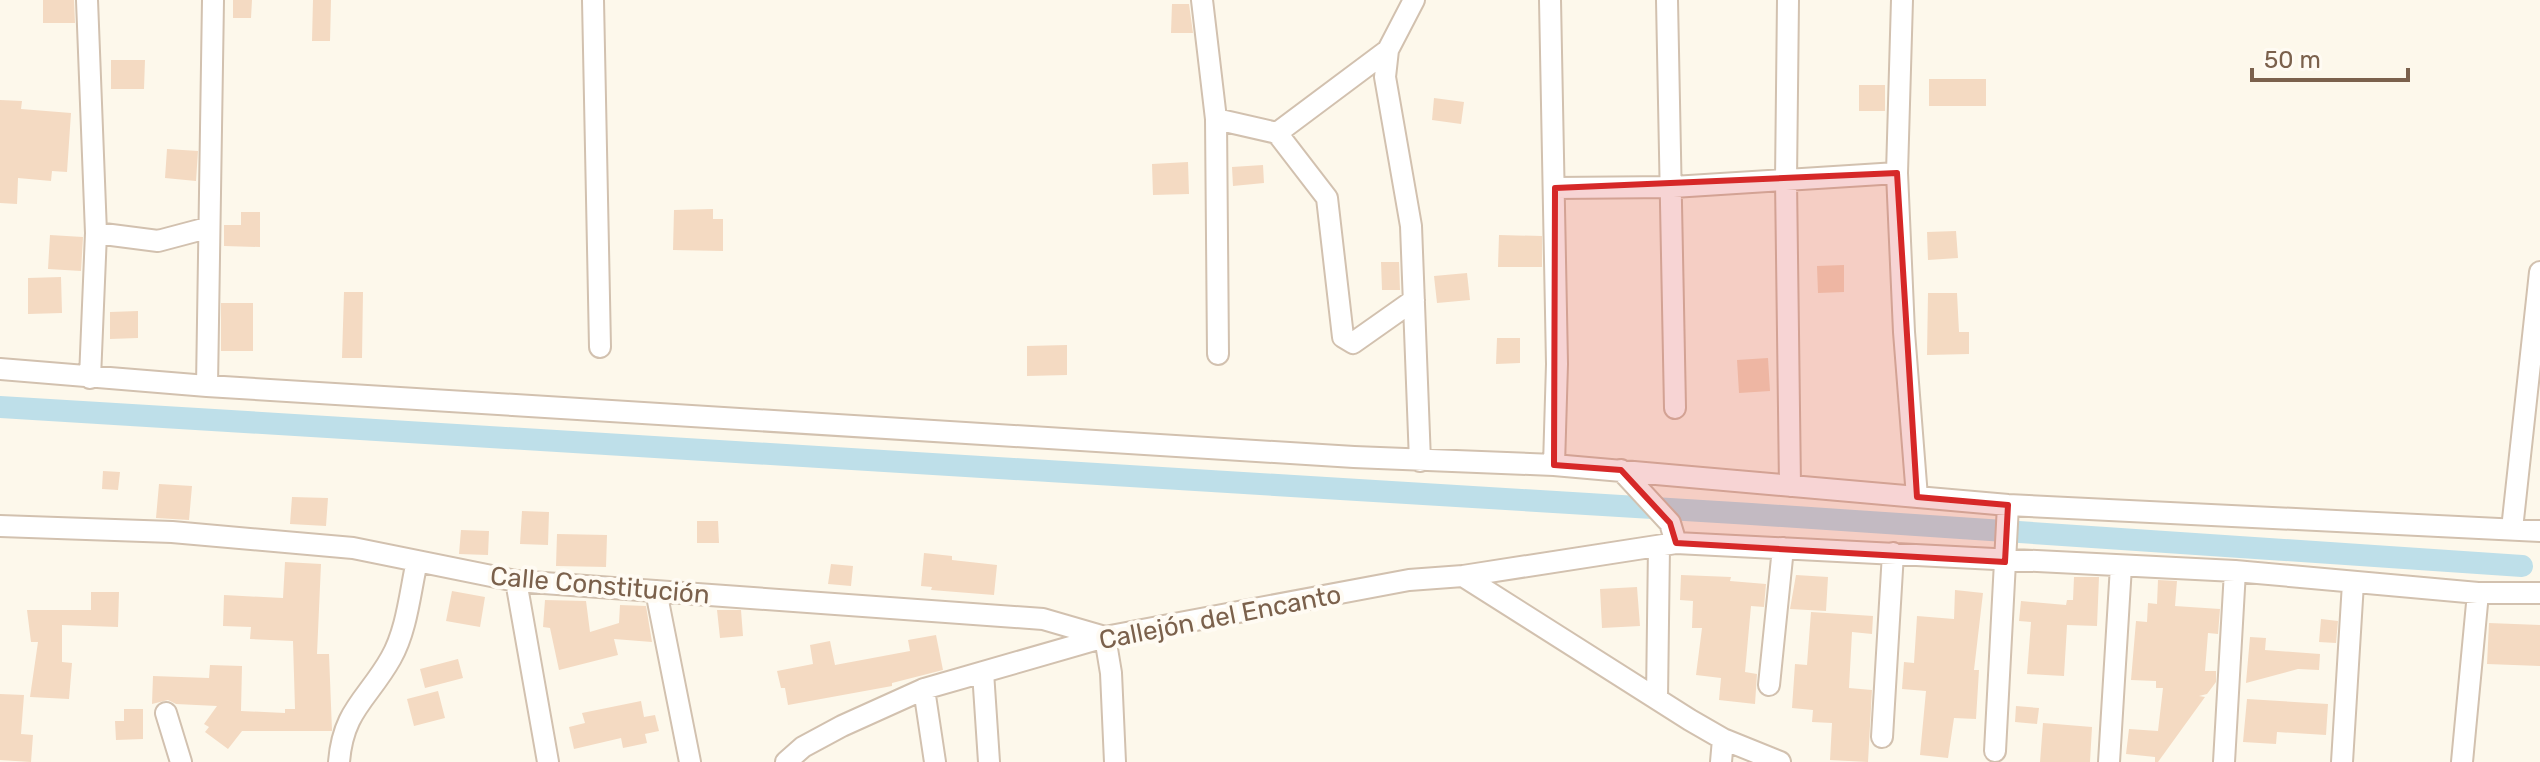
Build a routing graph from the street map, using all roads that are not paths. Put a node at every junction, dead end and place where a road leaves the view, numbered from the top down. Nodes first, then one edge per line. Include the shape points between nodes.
1 (87, 0) edge
2 (213, 0) edge
3 (593, 0) edge
4 (1202, 0) edge
5 (1414, 0) edge
6 (1550, 0) edge
7 (1667, 0) edge
8 (1788, 0) edge
9 (1902, 0) edge
10 (1388, 50) junction
11 (1216, 119) junction
12 (1277, 133) junction
13 (1897, 173) junction
14 (1786, 180) junction
15 (1673, 187) junction
16 (1555, 188) junction
17 (207, 228) junction
18 (96, 233) junction
19 (2540, 272) edge
20 (1414, 300) junction
21 (600, 347) dead end
22 (1218, 354) dead end
23 (0, 369) edge
24 (90, 378) junction
25 (207, 386) junction
26 (1675, 408) dead end
27 (1420, 461) junction
28 (1554, 465) junction
29 (1628, 477) junction
30 (1790, 486) junction
31 (1917, 497) junction
32 (2008, 510) junction
33 (0, 526) edge
34 (2512, 529) junction
35 (2540, 531) edge
36 (1668, 537) junction
37 (1783, 548) junction
38 (1893, 553) junction
39 (2006, 554) junction
40 (417, 561) junction
41 (2121, 566) junction
42 (2235, 571) junction
43 (1463, 576) junction
44 (516, 581) junction
45 (2353, 583) junction
46 (656, 591) junction
47 (2478, 593) junction
48 (2540, 593) edge
49 (1105, 637) junction
50 (983, 672) junction
51 (1769, 685) dead end
52 (924, 689) junction
53 (1657, 698) junction
54 (166, 713) dead end
55 (1882, 737) dead end
56 (1723, 739) junction
57 (1995, 751) dead end
58 (803, 754) edge
59 (181, 762) edge
60 (339, 762) edge
61 (548, 762) edge
62 (690, 762) edge
63 (786, 762) edge
64 (935, 762) edge
65 (989, 762) edge
66 (1115, 762) edge
67 (1721, 762) edge
68 (1780, 762) edge
69 (2109, 762) edge
70 (2224, 762) edge
71 (2342, 762) edge
72 (2462, 762) edge

1 - 18 street
2 - 17 street
3 - 21 street
4 - 11 street
5 - 10 street
6 - 16 street
7 - 15 street
8 - 14 street
9 - 13 street
10 - 12 street
10 - 20 street via 1385,77 1411,226
11 - 12 street
11 - 22 street
12 - 20 street via 1327,198 1343,337 1353,343
13 - 14 street
13 - 31 street
14 - 15 street
14 - 30 street
15 - 16 street
15 - 26 street
16 - 28 street
17 - 18 street via 158,241
17 - 25 street
18 - 24 street
19 - 34 street
20 - 27 street
23 - 24 street
24 - 25 street
25 - 27 street
27 - 28 street
28 - 29 street
29 - 30 street
29 - 36 street
30 - 31 street
31 - 32 street
32 - 34 street
32 - 39 street
33 - 40 street, Calle Constitución via 172,532 353,548
34 - 35 street
36 - 37 street, Callejón del Encanto
36 - 43 street, Callejón del Encanto
36 - 53 street
37 - 38 street, Callejón del Encanto
37 - 51 street
38 - 39 street, Callejón del Encanto
38 - 55 street
39 - 41 street, Callejón del Encanto
39 - 57 street
40 - 44 street, Calle Constitución
40 - 60 street via 399,641 348,718
41 - 42 street, Callejón del Encanto
41 - 69 street
42 - 45 street, Callejón del Encanto
42 - 70 street
43 - 49 street, Callejón del Encanto via 1409,580
43 - 53 street
44 - 46 street, Calle Constitución
44 - 61 street
45 - 47 street, Callejón del Encanto
45 - 71 street
46 - 49 street, Calle Constitución via 1043,619
46 - 62 street
47 - 48 street, Callejón del Encanto
47 - 72 street
49 - 50 street, Callejón del Encanto
49 - 66 street
50 - 52 street, Callejón del Encanto
50 - 65 street
52 - 58 street, Callejón del Encanto
52 - 64 street
53 - 56 street
54 - 59 street
56 - 67 street
56 - 68 street
58 - 63 street, Callejón del Encanto

